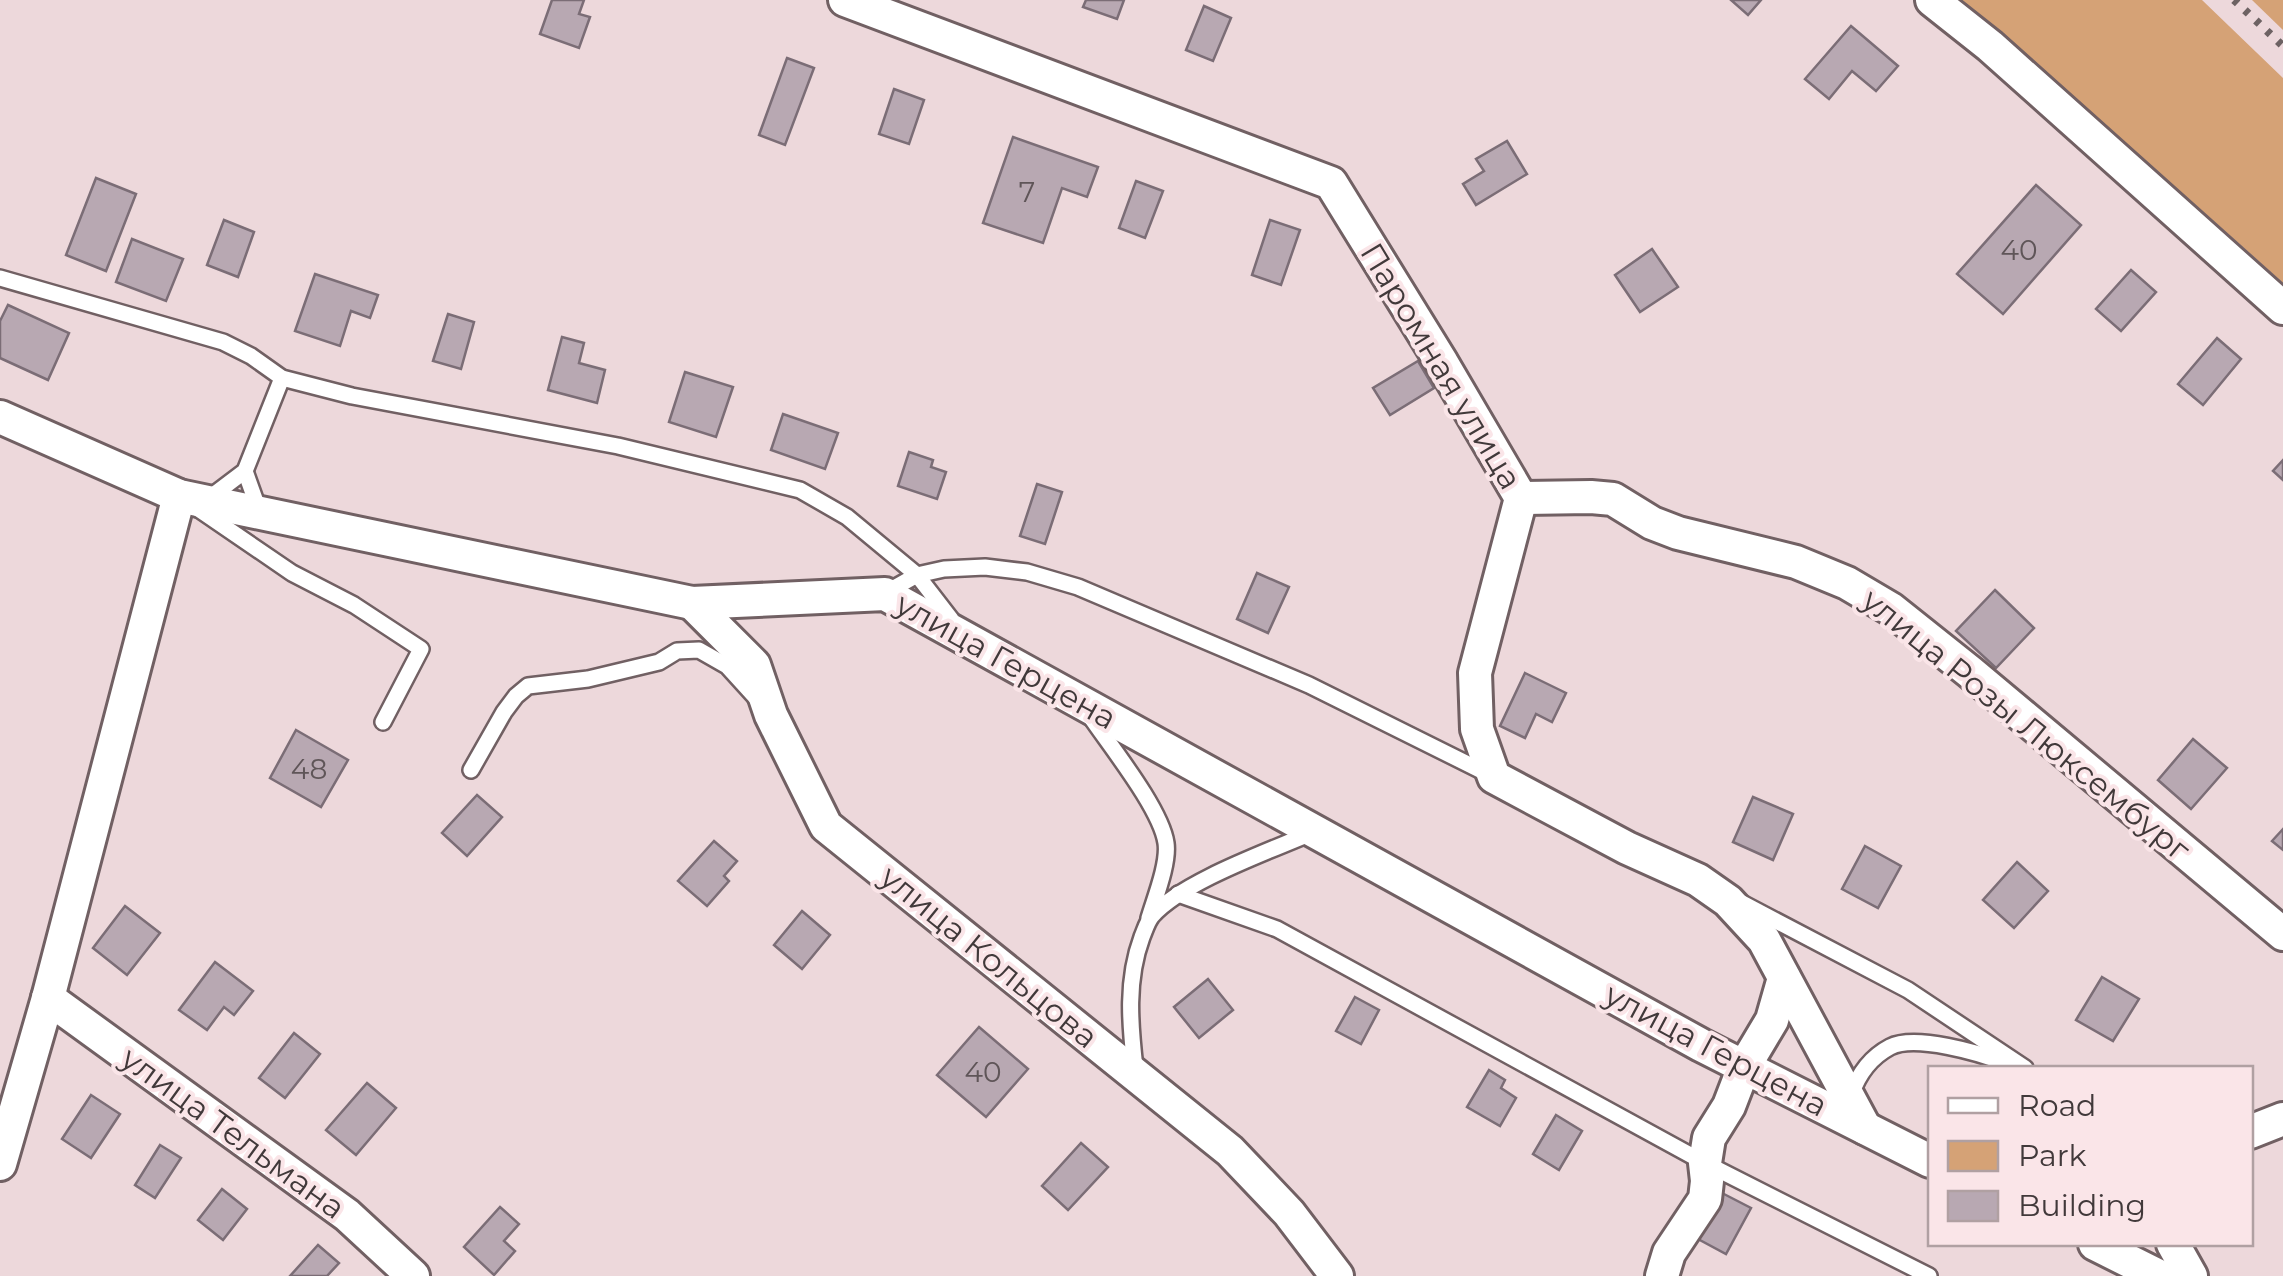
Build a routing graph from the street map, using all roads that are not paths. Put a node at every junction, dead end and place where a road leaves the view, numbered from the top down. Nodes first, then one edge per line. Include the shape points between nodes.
1 (844, 0) edge
2 (1932, 0) edge
3 (0, 278) edge
4 (2283, 308) edge
5 (282, 378) junction
6 (0, 417) edge
7 (244, 471) junction
8 (192, 498) junction
9 (1521, 498) junction
10 (260, 513) junction
11 (918, 575) junction
12 (885, 594) junction
13 (692, 603) junction
14 (966, 638) junction
15 (1082, 703) junction
16 (771, 715) junction
17 (383, 722) dead end
18 (471, 770) dead end
19 (1494, 777) junction
20 (1314, 832) junction
21 (1698, 880) junction
22 (1178, 894) junction
23 (1149, 918) junction
24 (2283, 934) edge
25 (1784, 978) junction
26 (48, 998) junction
27 (2015, 1066) edge
28 (2018, 1066) edge
29 (1744, 1067) junction
30 (1136, 1076) junction
31 (1857, 1113) junction
32 (2283, 1118) edge
33 (2253, 1131) edge
34 (1928, 1160) edge
35 (1705, 1163) junction
36 (0, 1164) edge
37 (2098, 1246) edge
38 (2174, 1246) edge
39 (413, 1276) edge
40 (1337, 1276) edge
41 (1662, 1276) edge
42 (1929, 1276) edge
43 (2159, 1276) edge
44 (2191, 1276) edge

1 - 9 street, Паромная улица via 1332,183
2 - 4 street
3 - 5 lane via 223,342
5 - 7 lane
5 - 11 lane via 800,490 847,516
6 - 8 street, улица Герцена
7 - 8 lane
7 - 10 lane
8 - 10 street, улица Герцена
8 - 17 lane via 292,573 420,649
8 - 26 street
9 - 19 street, Паромная улица via 1475,673 1476,729
9 - 24 street, улица Розы Люксембург via 1613,499 1678,533 1796,562 1847,583 1970,672
10 - 13 street, улица Герцена
11 - 12 lane
11 - 14 lane
11 - 19 lane via 985,567 1078,587 1309,685
12 - 13 street, улица Герцена
12 - 14 street, улица Герцена
13 - 16 street, улица Кольцова via 754,665
14 - 15 street, улица Герцена
15 - 20 street, улица Герцена
15 - 23 lane via 1156,814 1166,844
16 - 18 lane via 727,666 699,650 677,651 588,680 528,686 504,712
16 - 30 street, улица Кольцова via 826,826
19 - 21 street
20 - 22 lane
20 - 29 street, улица Герцена
21 - 25 street via 1764,940
21 - 28 lane via 1908,990
22 - 23 lane
22 - 35 lane via 1277,929
23 - 30 lane via 1130,997
25 - 29 street via 1772,1020
25 - 31 street
26 - 36 street
26 - 39 street, улица Тельмана via 347,1215
27 - 31 lane via 1956,1046 1893,1045 1857,1078
29 - 31 street, улица Герцена
29 - 35 street via 1709,1138
30 - 40 street, улица Кольцова via 1230,1151
31 - 34 street, улица Герцена
32 - 33 street
35 - 41 street via 1705,1199 1669,1253
35 - 42 lane
37 - 43 street
38 - 44 street

